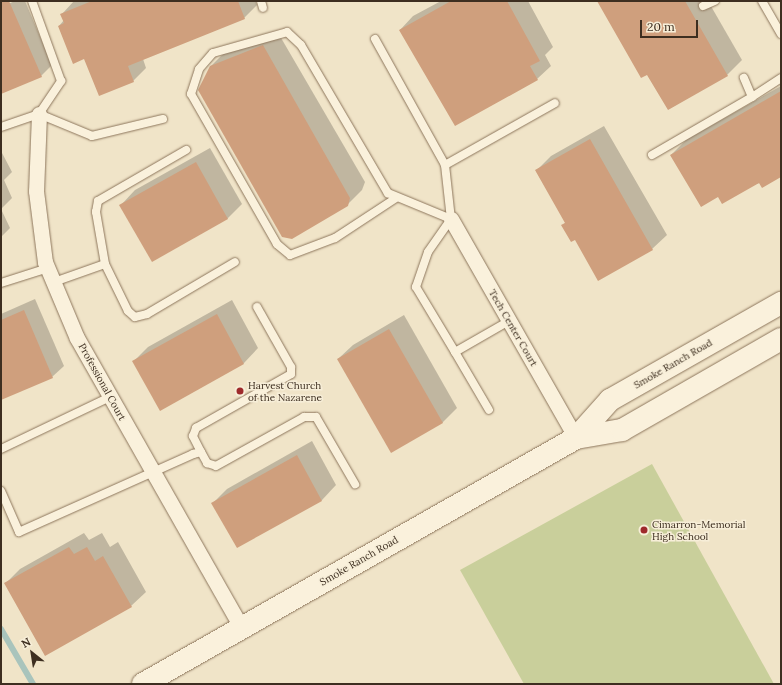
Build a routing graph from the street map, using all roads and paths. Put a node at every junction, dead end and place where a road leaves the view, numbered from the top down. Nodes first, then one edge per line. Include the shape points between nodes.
1 (32, 1) edge
2 (715, 1) edge
3 (762, 1) edge
4 (703, 6) dead end
5 (781, 34) edge
6 (375, 39) dead end
7 (744, 78) dead end
8 (781, 78) edge
9 (752, 97) junction
10 (555, 103) dead end
11 (39, 114) junction
12 (164, 119) dead end
13 (1, 126) edge
14 (186, 150) dead end
15 (652, 155) dead end
16 (445, 165) junction
17 (396, 198) junction
18 (451, 219) junction
19 (235, 262) dead end
20 (105, 264) junction
21 (48, 268) junction
22 (54, 282) junction
23 (1, 283) edge
24 (781, 303) edge
25 (257, 307) dead end
26 (509, 322) junction
27 (781, 339) edge
28 (455, 352) junction
29 (110, 397) junction
30 (489, 410) dead end
31 (576, 438) junction
32 (1, 449) edge
33 (201, 452) junction
34 (154, 473) junction
35 (355, 484) dead end
36 (1, 491) edge
37 (241, 627) junction
38 (143, 684) edge

1 - 11 lane via 61,81
2 - 4 lane
3 - 5 lane
6 - 16 lane
7 - 9 lane
8 - 9 lane
9 - 15 lane
10 - 16 lane
11 - 12 lane via 92,136
11 - 13 lane
11 - 21 street, Professional Court via 36,191
14 - 20 lane via 98,201 96,212
16 - 18 lane
17 - 17 lane via 388,193 301,45 287,32 213,52 199,69 191,94 277,244 290,255 335,238
17 - 18 lane via 417,203
18 - 26 street, Tech Center Court
18 - 28 lane via 428,252 416,287
19 - 20 lane via 147,314 135,317 128,311
20 - 22 lane
21 - 22 street, Professional Court
21 - 23 lane
22 - 29 street, Professional Court via 77,338
24 - 31 main road, Smoke Ranch Road via 610,400
25 - 33 lane via 291,367 291,374 196,428 193,436
26 - 28 lane
26 - 31 street, Tech Center Court
27 - 31 main road, Smoke Ranch Road via 622,430
28 - 30 lane
29 - 32 lane
29 - 34 street, Professional Court
31 - 37 main road, Smoke Ranch Road
33 - 34 lane
33 - 35 lane via 207,463 216,466 304,417 316,417
34 - 36 lane via 19,532
34 - 37 street, Professional Court
37 - 38 main road, Smoke Ranch Road

